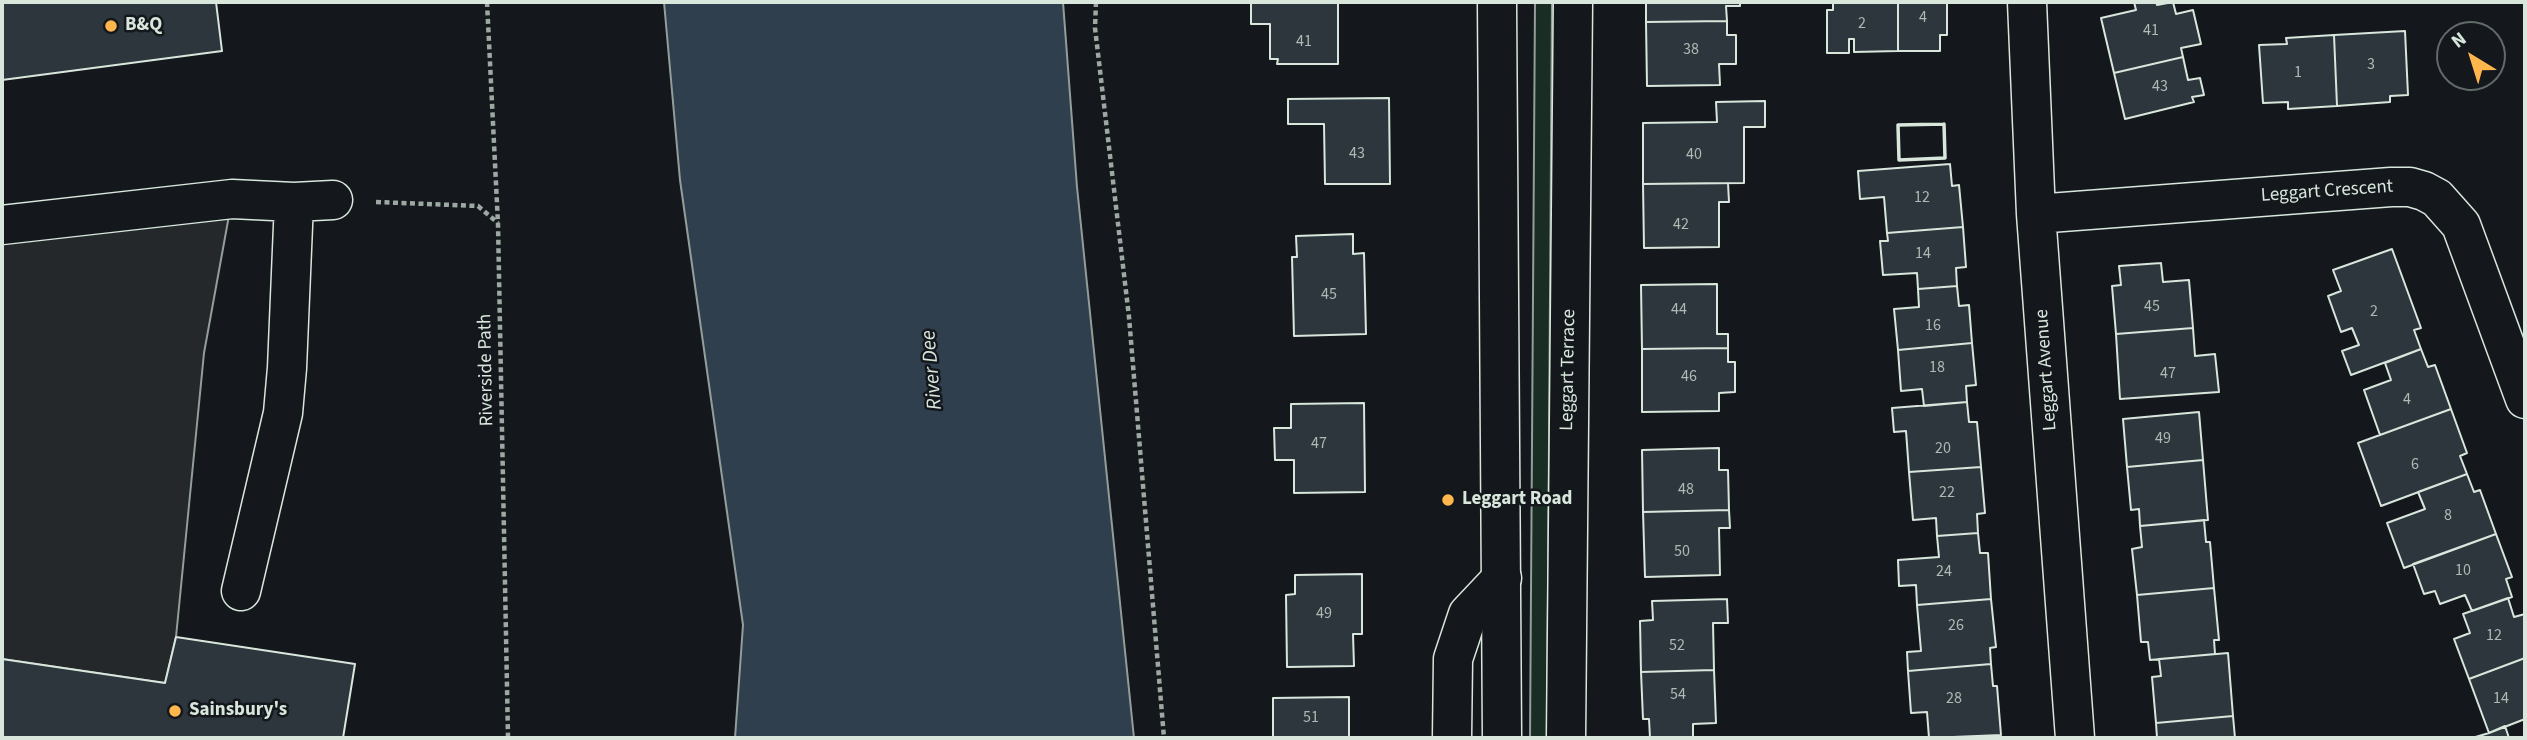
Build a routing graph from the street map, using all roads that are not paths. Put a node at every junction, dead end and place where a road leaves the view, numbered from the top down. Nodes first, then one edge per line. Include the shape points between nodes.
1 (1497, 2) edge
2 (1573, 2) edge
3 (2027, 2) edge
4 (333, 200) road end
5 (294, 202) junction
6 (2036, 214) junction
7 (2, 225) edge
8 (2525, 400) edge
9 (1502, 578) junction
10 (241, 592) dead end
11 (1452, 738) edge
12 (1502, 738) edge
13 (1566, 738) edge
14 (2075, 738) edge

1 - 9 street
2 - 13 street, Leggart Terrace
3 - 6 street, Leggart Avenue
4 - 5 street
5 - 7 street via 232,199
5 - 10 street via 283,413
6 - 8 street, Leggart Crescent via 2391,187 2424,191 2437,198 2461,225
6 - 14 street, Leggart Avenue
9 - 11 street via 1468,614 1453,659
9 - 12 street

